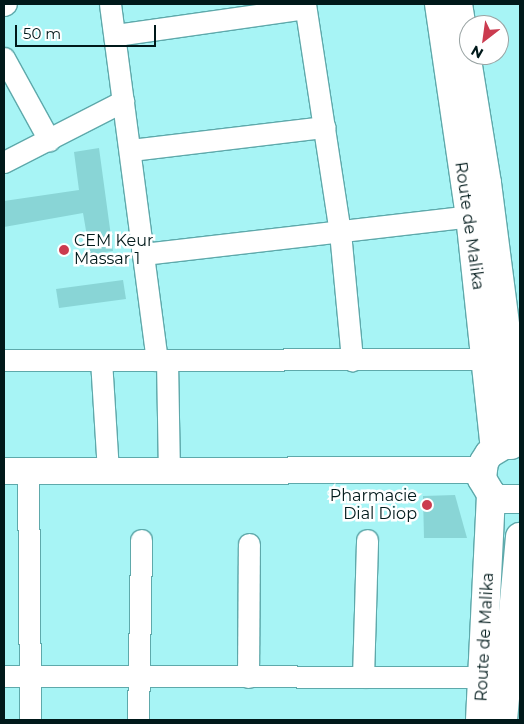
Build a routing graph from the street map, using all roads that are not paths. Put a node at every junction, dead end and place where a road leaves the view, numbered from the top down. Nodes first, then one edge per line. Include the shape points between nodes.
1 (110, 4) edge
2 (439, 4) edge
3 (458, 4) edge
4 (305, 6) edge
5 (116, 34) junction
6 (4, 58) edge
7 (123, 101) junction
8 (325, 126) junction
9 (49, 140) junction
10 (131, 150) junction
11 (4, 162) edge
12 (470, 216) junction
13 (340, 232) junction
14 (142, 254) junction
15 (486, 359) junction
16 (4, 360) edge
17 (101, 360) junction
18 (162, 360) junction
19 (352, 360) junction
20 (520, 439) edge
21 (497, 465) edge
22 (108, 470) junction
23 (169, 470) junction
24 (16, 471) edge
25 (520, 499) edge
26 (520, 537) edge
27 (141, 540) dead end
28 (367, 540) dead end
29 (249, 544) dead end
30 (4, 676) edge
31 (30, 676) junction
32 (139, 676) junction
33 (248, 677) junction
34 (363, 677) junction
35 (484, 677) junction
36 (30, 720) edge
37 (138, 720) edge
38 (480, 720) edge
39 (503, 720) edge

1 - 5 street
2 - 12 main road, Route de Malika
3 - 20 main road, Route de Malika via 487,182
4 - 5 street
4 - 8 street
5 - 7 street
6 - 9 street
7 - 9 street
7 - 10 street
8 - 10 street
8 - 13 street
9 - 11 street
10 - 14 street
12 - 13 street
12 - 15 main road, Route de Malika
13 - 14 street
13 - 19 street
14 - 18 street
15 - 19 street
15 - 21 main road, Route de Malika
16 - 17 street
17 - 18 street
17 - 22 street
18 - 19 street
18 - 23 street
21 - 23 street
21 - 25 main road via 507,501
21 - 35 main road, Route de Malika
22 - 23 street
22 - 24 street
24 - 31 street
26 - 39 main road, Route de Malika
27 - 32 street
28 - 34 street
29 - 33 street
30 - 31 street
31 - 32 street
31 - 36 street
32 - 33 street
32 - 37 street
33 - 34 street
34 - 35 street
35 - 38 main road, Route de Malika

